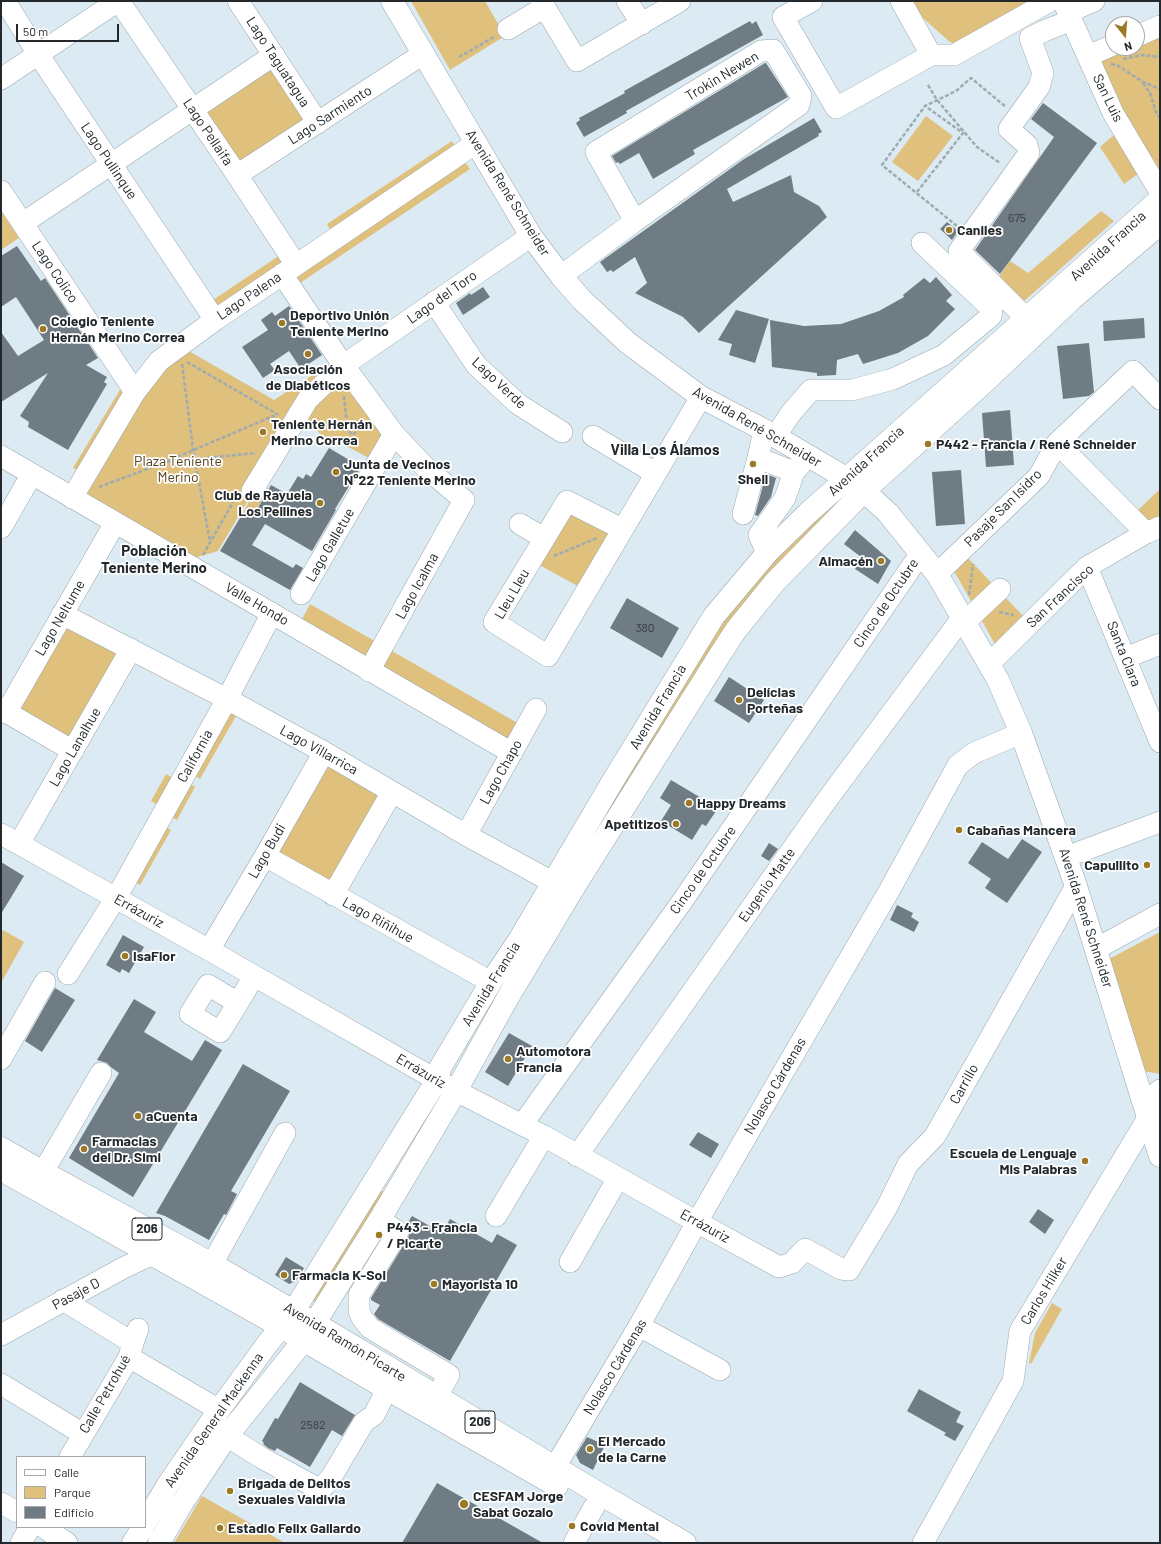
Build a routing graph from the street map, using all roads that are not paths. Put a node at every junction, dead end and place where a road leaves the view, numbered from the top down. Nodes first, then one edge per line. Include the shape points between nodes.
1 (5, 1) edge
2 (118, 1) edge
3 (238, 1) edge
4 (392, 1) edge
5 (627, 1) edge
6 (680, 1) edge
7 (812, 1) edge
8 (901, 1) edge
9 (1050, 1) edge
10 (1094, 1) edge
11 (543, 4) edge
12 (1068, 11) edge
13 (642, 24) junction
14 (1160, 26) edge
15 (508, 29) road end
16 (1145, 33) edge
17 (1105, 49) edge
18 (38, 54) junction
19 (423, 54) junction
20 (274, 55) junction
21 (931, 55) junction
22 (1088, 56) junction
23 (1, 79) edge
24 (193, 109) junction
25 (318, 123) junction
26 (476, 143) junction
27 (110, 164) junction
28 (237, 175) junction
29 (1, 191) edge
30 (1160, 192) edge
31 (1160, 199) edge
32 (635, 220) junction
33 (22, 223) junction
34 (1160, 224) edge
35 (531, 236) junction
36 (922, 243) dead end
37 (289, 270) junction
38 (561, 276) junction
39 (1067, 293) junction
40 (434, 302) junction
41 (1026, 318) junction
42 (215, 320) junction
43 (344, 365) junction
44 (983, 370) junction
45 (135, 392) junction
46 (701, 397) junction
47 (1160, 399) edge
48 (562, 432) dead end
49 (394, 434) junction
50 (769, 434) junction
51 (593, 436) dead end
52 (1057, 443) junction
53 (1, 456) edge
54 (758, 458) junction
55 (801, 464) junction
56 (654, 473) junction
57 (32, 474) junction
58 (846, 478) junction
59 (252, 491) dead end
60 (864, 491) junction
61 (72, 498) junction
62 (785, 498) junction
63 (464, 500) joint
64 (808, 513) junction
65 (742, 514) dead end
66 (114, 523) junction
67 (520, 524) dead end
68 (1, 528) edge
69 (622, 529) junction
70 (1153, 530) edge
71 (544, 538) junction
72 (767, 553) junction
73 (921, 553) junction
74 (1088, 567) junction
75 (937, 574) junction
76 (1000, 589) dead end
77 (301, 594) dead end
78 (272, 613) junction
79 (62, 614) junction
80 (965, 614) junction
81 (1160, 644) edge
82 (131, 649) junction
83 (1125, 658) junction
84 (989, 664) junction
85 (369, 671) junction
86 (227, 699) junction
87 (536, 709) dead end
88 (4, 711) edge
89 (1021, 733) junction
90 (1160, 742) edge
91 (73, 751) junction
92 (324, 752) junction
93 (512, 753) junction
94 (392, 792) junction
95 (1160, 822) edge
96 (466, 834) junction
97 (10, 839) edge
98 (265, 856) junction
99 (1066, 857) junction
100 (1076, 886) junction
101 (562, 887) junction
102 (333, 895) junction
103 (115, 897) junction
104 (1160, 914) edge
105 (519, 940) junction
106 (1096, 947) junction
107 (209, 950) junction
108 (68, 974) dead end
109 (254, 976) junction
110 (45, 982) dead end
111 (491, 982) junction
112 (507, 999) junction
113 (238, 1004) dead end
114 (1, 1059) edge
115 (101, 1074) dead end
116 (437, 1080) junction
117 (1160, 1090) edge
118 (456, 1091) junction
119 (1148, 1118) junction
120 (522, 1125) junction
121 (285, 1133) dead end
122 (544, 1136) junction
123 (1, 1148) edge
124 (576, 1156) junction
125 (1160, 1156) edge
126 (1, 1170) edge
127 (43, 1172) junction
128 (381, 1172) junction
129 (618, 1178) junction
130 (394, 1195) junction
131 (496, 1216) dead end
132 (380, 1219) junction
133 (697, 1222) junction
134 (153, 1254) junction
135 (570, 1262) dead end
136 (212, 1264) junction
137 (841, 1269) joint
138 (63, 1300) junction
139 (287, 1319) junction
140 (639, 1326) junction
141 (309, 1332) junction
142 (1, 1335) edge
143 (133, 1343) junction
144 (720, 1370) dead end
145 (1, 1384) edge
146 (387, 1389) junction
147 (437, 1396) junction
148 (219, 1410) junction
149 (83, 1434) junction
150 (227, 1436) junction
151 (71, 1456) edge
152 (555, 1467) junction
153 (1, 1503) edge
154 (594, 1507) junction
155 (16, 1511) edge
156 (146, 1521) edge
157 (29, 1528) edge
158 (44, 1528) edge
159 (142, 1528) edge
160 (650, 1534) edge
161 (21, 1543) edge
162 (67, 1543) edge
163 (133, 1543) edge
164 (159, 1543) edge
165 (574, 1543) edge
166 (685, 1543) edge
167 (923, 1543) edge

1 - 18 street, Lago Pullinque
2 - 18 street
2 - 24 street, Lago Pellaifa
3 - 20 street, Lago Taguatagua
4 - 19 main road, Avenida René Schneider
5 - 13 street
6 - 13 street
7 - 21 street via 783,18 836,108
8 - 21 street
9 - 21 street via 954,55
10 - 12 street
11 - 13 street via 577,61
11 - 15 street
12 - 22 street, San Luis
12 - 41 street via 1044,31 1030,38 1043,73 1039,87 1009,129 1027,145 1029,153 959,251
14 - 16 street
17 - 22 street
18 - 23 street
18 - 27 street, Lago Pullinque
19 - 25 street, Lago Sarmiento
19 - 26 main road, Avenida René Schneider
20 - 24 street
20 - 25 street, Lago Taguatagua
22 - 30 street, San Luis via 1113,113
24 - 27 street
24 - 28 street, Lago Pellaifa
25 - 28 street, Lago Sarmiento
26 - 35 main road, Avenida René Schneider
26 - 37 street, Lago Palena
27 - 33 street
27 - 42 street, Lago Pullinque
28 - 37 street, Lago Pellaifa
29 - 33 street, Lago Colico
31 - 39 main road, Avenida Francia
32 - 32 street, Trokin Newen via 799,105 801,96 773,50 761,51 596,152
32 - 38 street, Trokin Newen
33 - 45 street, Lago Colico
34 - 39 main road, Avenida Francia
35 - 38 main road, Avenida René Schneider
35 - 40 street, Lago del Toro
36 - 50 street via 992,309 991,316 944,355 894,378 852,390 811,390
37 - 42 street, Lago Palena
37 - 43 street, Lago Pellaifa
38 - 46 main road, Avenida René Schneider via 628,343
39 - 41 main road, Avenida Francia
39 - 44 main road, Avenida Francia
40 - 43 street, Lago del Toro
40 - 48 street, Lago Verde via 476,365 518,404
41 - 44 main road, Avenida Francia
42 - 45 street, Lago Palena via 159,361
43 - 49 street, Lago Pellaifa
43 - 59 street, Lago del Toro via 308,399
44 - 58 main road, Avenida Francia
44 - 60 main road, Avenida Francia
45 - 61 street, Lago Palena
46 - 50 main road, Avenida René Schneider
46 - 56 street, Lleu Lleu
47 - 52 street, Pasaje San Isidro via 1133,370
49 - 63 street, Lago Pellaifa via 425,467
49 - 77 street, Lago Galletue
50 - 54 street
50 - 55 main road, Avenida René Schneider
51 - 56 street
52 - 70 street
52 - 75 street, Pasaje San Isidro via 1039,476
53 - 57 street, Valle Hondo
54 - 55 street
54 - 65 street
55 - 58 main road, Avenida René Schneider
55 - 62 street
56 - 69 street, Lleu Lleu
57 - 61 street, Valle Hondo
57 - 68 street
58 - 60 main road, Avenida René Schneider
58 - 64 main road, Avenida Francia
60 - 73 main road, Avenida René Schneider via 880,504
60 - 101 main road, Avenida Francia via 775,582 736,630
61 - 66 street, Valle Hondo
62 - 64 street
62 - 72 street via 759,534
63 - 85 street, Lago Icalma
64 - 72 main road, Avenida Francia
66 - 78 street, Valle Hondo
66 - 79 street, Lago Neltume
67 - 71 street
69 - 71 street, Lleu Lleu via 567,500
69 - 71 street, Lleu Lleu via 548,656 494,622
70 - 74 street, San Francisco
72 - 101 main road, Avenida Francia via 714,616
73 - 75 main road, Avenida René Schneider
73 - 120 street, Cinco de Octubre via 681,903
74 - 83 street, Santa Clara
74 - 84 street, San Francisco
75 - 80 main road, Avenida René Schneider
76 - 80 street, Eugenio Matte
78 - 85 street, Valle Hondo
78 - 86 street, California
79 - 82 street, Lago Villarrica
79 - 88 street, Lago Neltume
80 - 84 main road, Avenida René Schneider
80 - 124 street, Eugenio Matte via 824,804
81 - 83 street
82 - 86 street, Lago Villarrica
82 - 91 street, Lago Lanalhue
83 - 90 street, Santa Clara
84 - 89 main road, Avenida René Schneider
85 - 93 street, Valle Hondo
86 - 92 street, Lago Villarrica
86 - 103 street, California
87 - 93 street, Lago Chapo
88 - 91 street
89 - 99 main road, Avenida René Schneider
89 - 133 street, Nolasco Cárdenas via 974,753 958,765 889,891
91 - 97 street, Lago Lanalhue
92 - 94 street, Lago Villarrica
92 - 98 street, Lago Budi
93 - 96 street, Lago Chapo
94 - 96 street, Lago Villarrica
94 - 102 street
95 - 99 street
96 - 101 street, Lago Villarrica
97 - 103 street, Errázuriz
98 - 102 street, Lago Riñihue
98 - 107 street, Lago Budi
99 - 100 main road, Avenida René Schneider
100 - 106 main road, Avenida René Schneider
100 - 137 street, Carrillo via 935,1136 908,1164 887,1206 849,1270
101 - 105 main road, Avenida Francia
101 - 112 main road, Avenida Francia
102 - 111 street, Lago Riñihue
103 - 107 street, Errázuriz
103 - 108 street, California
104 - 106 street
105 - 111 main road, Avenida Francia
105 - 112 main road via 522,946 521,955
106 - 119 main road, Avenida René Schneider
107 - 109 street, Errázuriz
109 - 113 street
109 - 116 street, Errázuriz
110 - 114 street
111 - 116 main road, Avenida Francia via 440,1068
112 - 118 main road, Avenida Francia
115 - 127 street
116 - 118 street, Errázuriz
116 - 128 main road, Avenida Francia
117 - 119 street, Carlos Hilker via 1151,1097
118 - 120 street, Errázuriz
118 - 130 main road, Avenida Francia
119 - 125 main road, Avenida René Schneider
119 - 167 street, Carlos Hilker via 1020,1331 1013,1381
120 - 122 street, Errázuriz
121 - 136 street
122 - 124 street, Errázuriz
122 - 131 street
123 - 127 main road, Avenida Ramón Picarte / 206
124 - 129 street, Errázuriz
126 - 134 main road, Avenida Ramón Picarte / 206
127 - 136 main road, Avenida Ramón Picarte / 206
128 - 130 main road via 381,1183
128 - 139 main road, Avenida Francia
129 - 133 street, Errázuriz
129 - 135 street
130 - 132 main road, Avenida Francia
132 - 141 main road, Avenida Francia
132 - 147 street via 398,1232 359,1294 359,1311 370,1328 449,1375
133 - 137 street, Errázuriz via 779,1267 792,1263 805,1249
133 - 140 street, Nolasco Cárdenas
134 - 138 street, Pasaje D
134 - 139 main road, Avenida Ramón Picarte / 206
136 - 139 main road, Avenida Ramón Picarte / 206
138 - 142 street, Pasaje D
138 - 143 street
139 - 141 main road, Avenida Ramón Picarte / 206
139 - 148 main road, Avenida General Mackenna
140 - 144 street
140 - 152 street, Nolasco Cárdenas
141 - 146 main road, Avenida Ramón Picarte / 206
141 - 147 main road, Avenida Ramón Picarte / 206
141 - 150 main road, Avenida General Mackenna
143 - 148 street
143 - 149 street, Calle Petrohué
145 - 149 street
146 - 150 street via 374,1415 364,1422 323,1487 317,1488
146 - 154 main road, Avenida Ramón Picarte / 206
147 - 152 main road, Avenida Ramón Picarte / 206
148 - 156 main road, Avenida General Mackenna
149 - 151 street, Calle Petrohué
150 - 164 main road, Avenida General Mackenna
152 - 160 main road, Avenida Ramón Picarte / 206
153 - 155 street
154 - 160 main road, Avenida Ramón Picarte / 206
154 - 165 street
157 - 161 street
158 - 162 street
159 - 163 main road
160 - 166 main road, Avenida Ramón Picarte / 206

